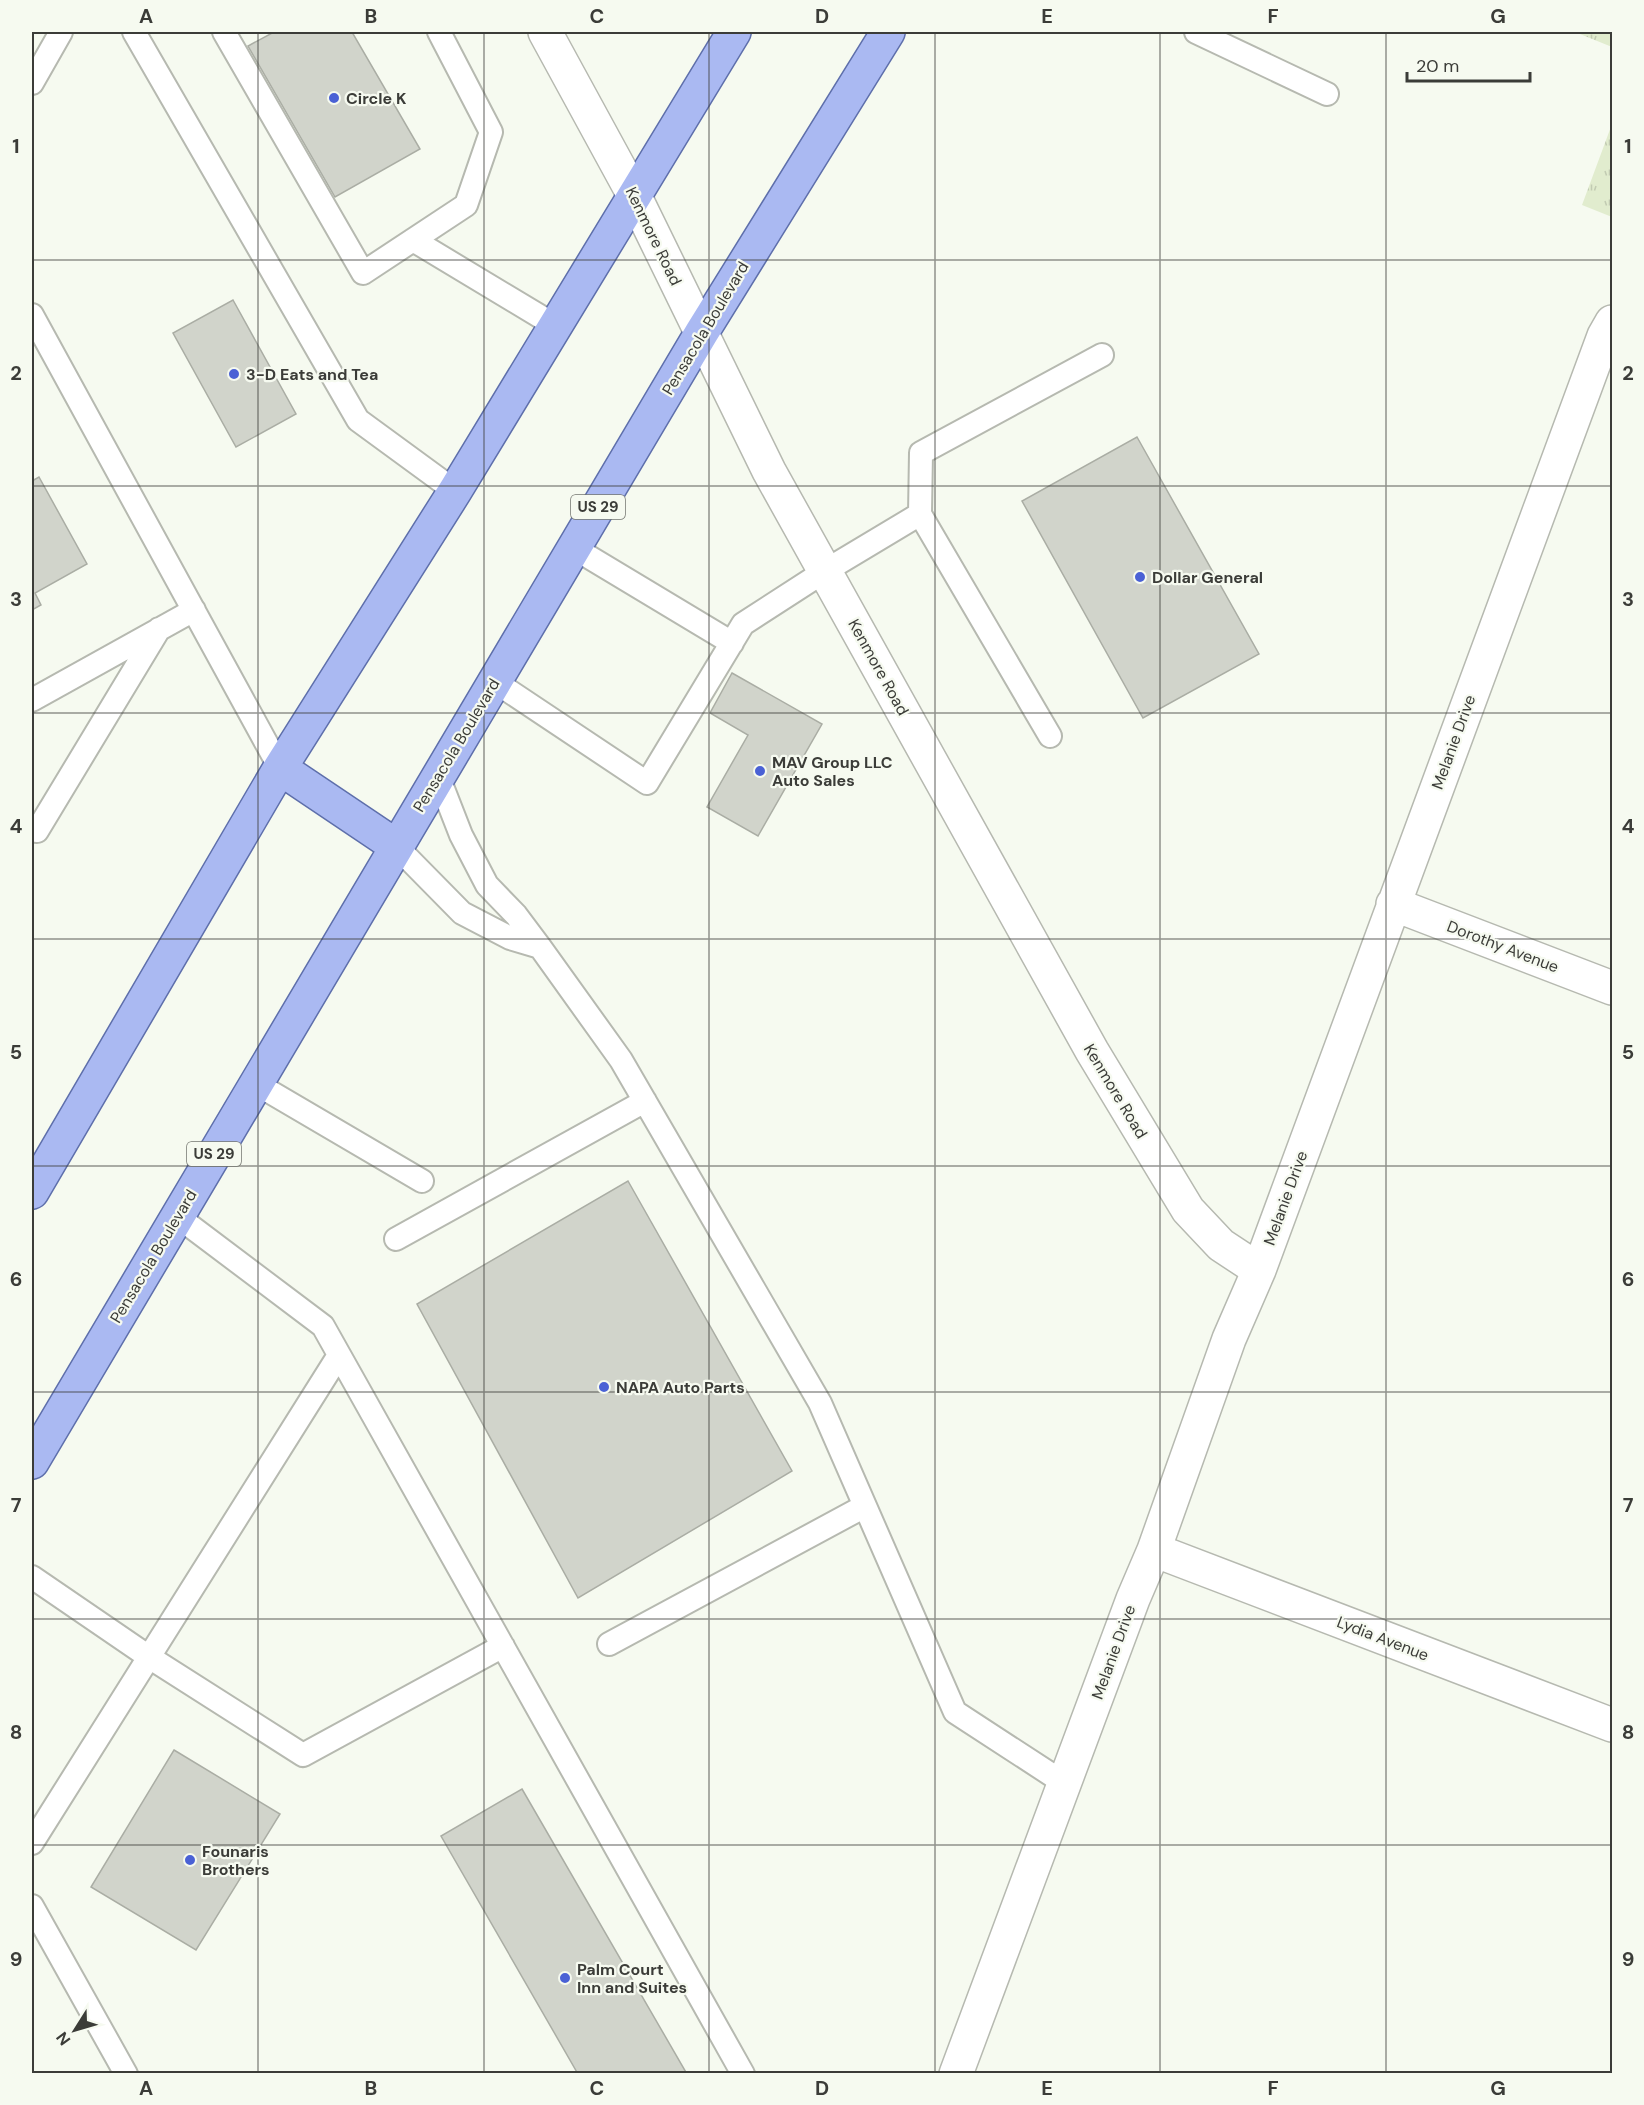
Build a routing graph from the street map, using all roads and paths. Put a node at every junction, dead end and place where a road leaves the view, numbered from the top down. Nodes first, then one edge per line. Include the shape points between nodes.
1 (61, 32) edge
2 (134, 32) edge
3 (224, 32) edge
4 (439, 32) edge
5 (545, 32) edge
6 (734, 32) edge
7 (888, 32) edge
8 (1196, 32) edge
9 (32, 83) edge
10 (1328, 94) dead end
11 (635, 197) junction
12 (413, 240) junction
13 (32, 315) edge
14 (1612, 322) edge
15 (556, 327) junction
16 (702, 332) junction
17 (1102, 355) dead end
18 (455, 491) junction
19 (920, 514) junction
20 (574, 548) junction
21 (825, 571) junction
22 (194, 610) junction
23 (159, 629) junction
24 (732, 644) junction
25 (494, 681) junction
26 (32, 700) edge
27 (1050, 736) dead end
28 (280, 768) junction
29 (438, 776) junction
30 (32, 821) edge
31 (396, 846) junction
32 (1393, 904) junction
33 (540, 947) junction
34 (1612, 988) edge
35 (255, 1083) junction
36 (645, 1101) junction
37 (422, 1181) dead end
38 (32, 1192) edge
39 (177, 1216) junction
40 (396, 1239) dead end
41 (1258, 1270) junction
42 (339, 1356) junction
43 (32, 1462) edge
44 (865, 1506) junction
45 (1154, 1550) junction
46 (32, 1577) edge
47 (609, 1644) dead end
48 (503, 1646) junction
49 (149, 1657) junction
50 (1612, 1725) edge
51 (1064, 1783) junction
52 (32, 1843) edge
53 (32, 1906) edge
54 (126, 2073) edge
55 (743, 2073) edge
56 (956, 2073) edge

1 - 9 lane
2 - 18 lane via 358,420
3 - 12 lane via 363,273
4 - 12 lane via 491,132 466,205
5 - 11 street, Kenmore Road
6 - 11 main road
7 - 16 main road, Pensacola Boulevard / US 29
8 - 10 lane
11 - 15 main road
11 - 16 street, Kenmore Road
12 - 15 lane
13 - 22 lane
14 - 32 street, Melanie Drive
15 - 18 main road
16 - 20 main road, Pensacola Boulevard / US 29
16 - 21 street, Kenmore Road via 769,471
17 - 19 lane via 921,453
18 - 28 main road
19 - 21 lane
19 - 27 lane
20 - 24 lane
20 - 25 main road, Pensacola Boulevard / US 29
21 - 24 lane via 743,624
21 - 41 street, Kenmore Road via 1092,1051 1188,1210 1221,1245
22 - 23 lane
22 - 28 lane
23 - 26 lane
23 - 30 lane via 37,831
24 - 25 lane via 647,783
25 - 29 main road, Pensacola Boulevard / US 29
28 - 31 main road
28 - 38 main road
29 - 31 main road, Pensacola Boulevard / US 29
29 - 33 lane via 461,835 487,885
31 - 33 lane via 462,914 510,938
31 - 35 main road, Pensacola Boulevard / US 29
32 - 34 street, Dorothy Avenue
32 - 41 street, Melanie Drive
33 - 36 lane via 621,1060
35 - 37 lane
35 - 39 main road, Pensacola Boulevard / US 29
36 - 40 lane
36 - 44 lane via 820,1403
39 - 42 lane via 323,1326
39 - 43 main road, Pensacola Boulevard / US 29
41 - 45 street, Melanie Drive via 1229,1339
42 - 48 lane
42 - 49 lane
44 - 47 lane
44 - 51 lane via 955,1712
45 - 50 street, Lydia Avenue
45 - 51 street, Melanie Drive
46 - 49 lane
48 - 49 lane via 303,1755
48 - 55 lane
49 - 52 lane
51 - 56 street, Melanie Drive
53 - 54 lane

